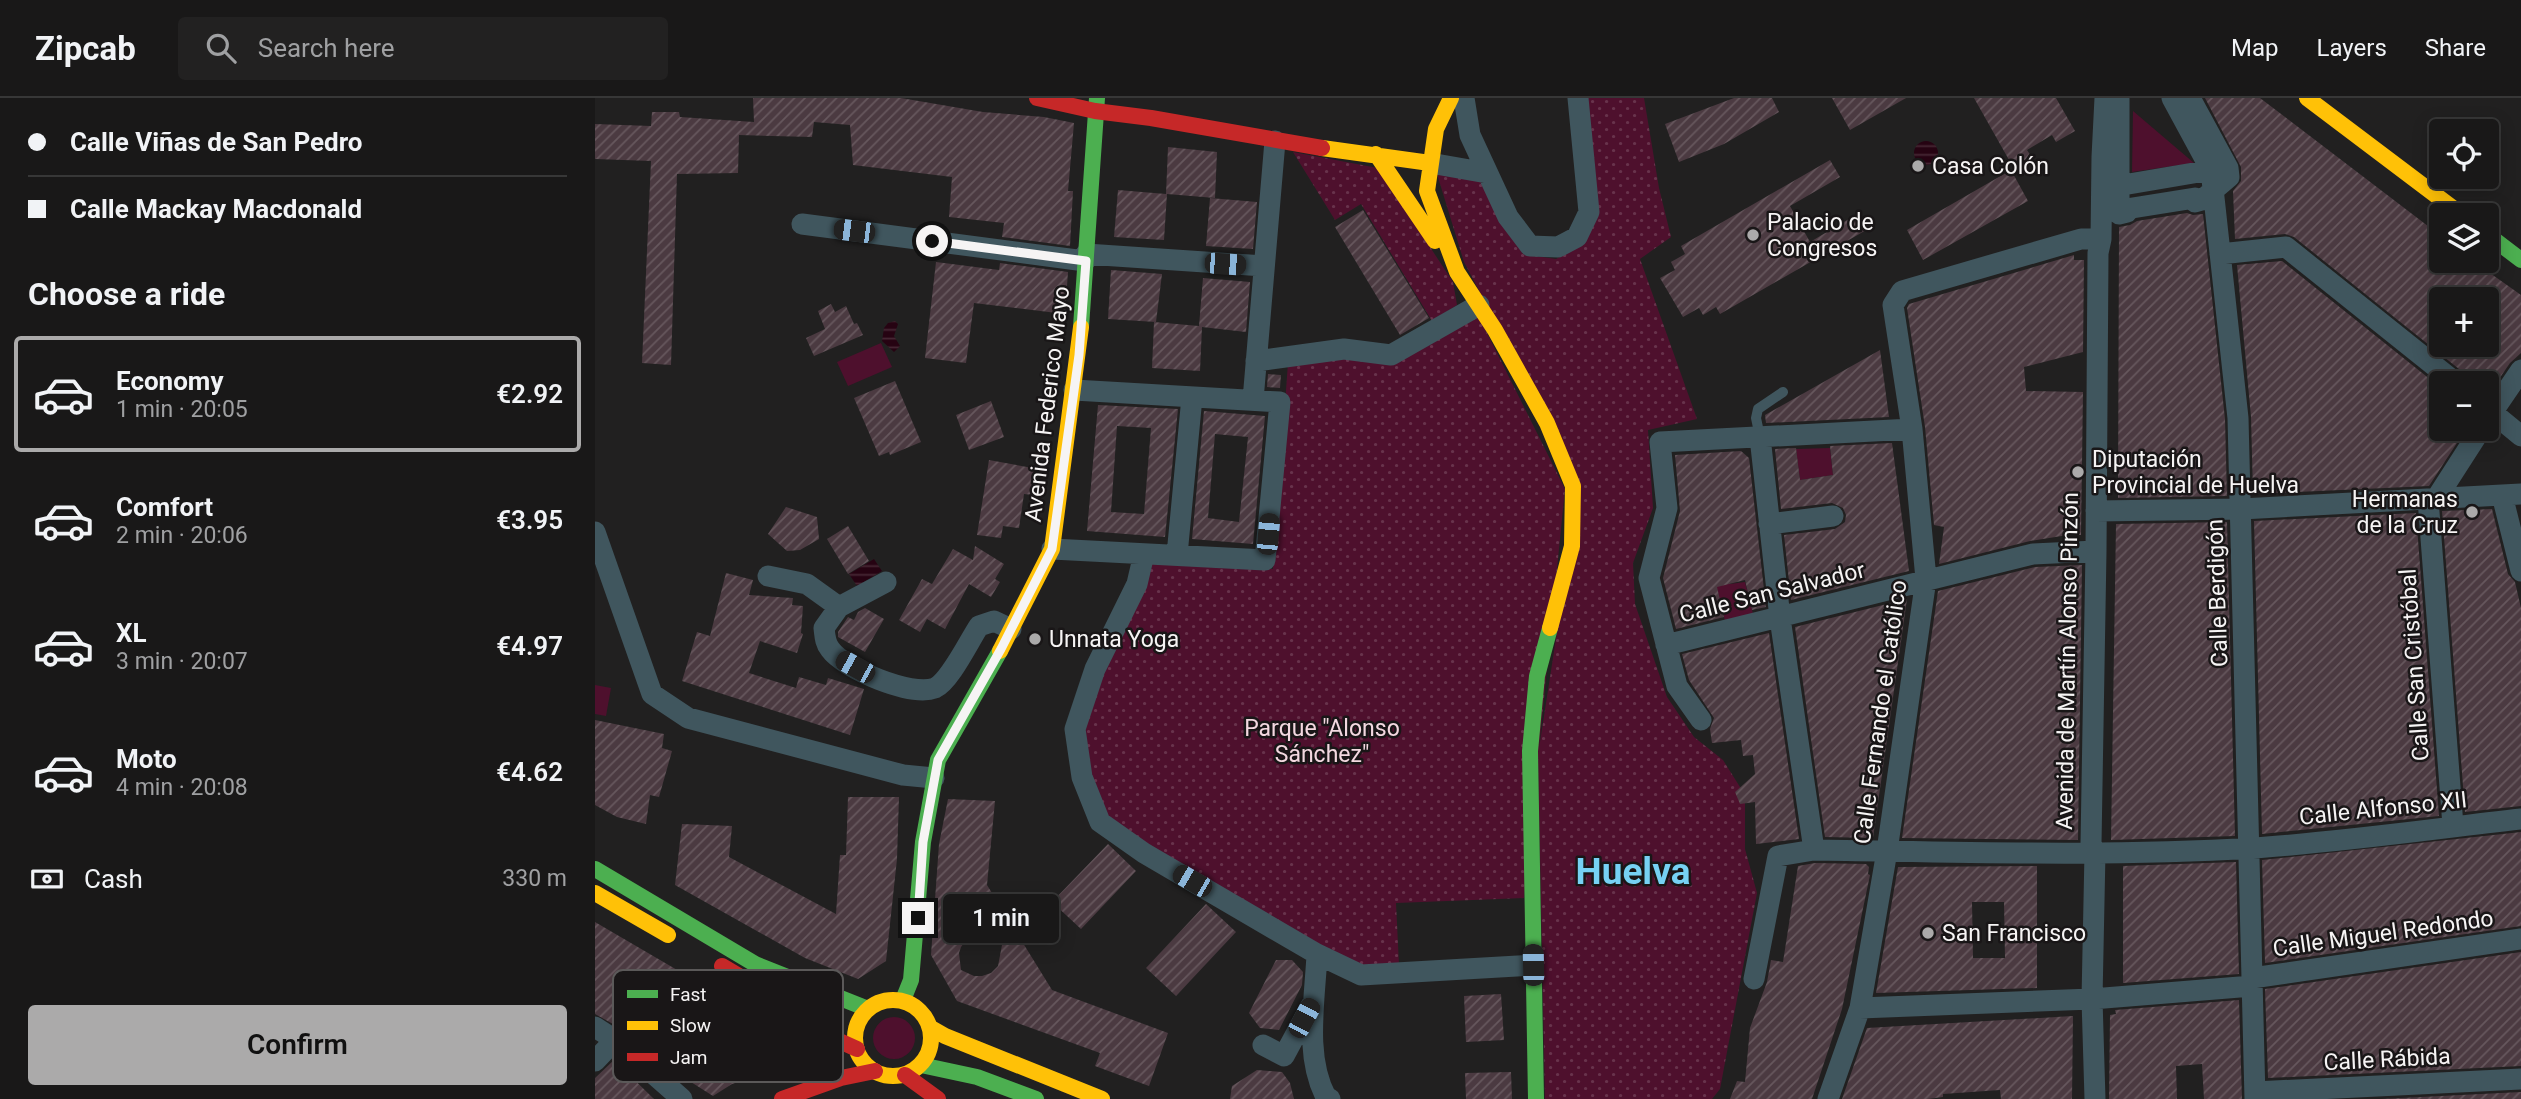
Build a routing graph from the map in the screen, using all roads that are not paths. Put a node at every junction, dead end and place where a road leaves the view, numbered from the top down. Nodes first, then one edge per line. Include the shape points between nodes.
1 (1037, 98) edge
2 (1451, 98) edge
3 (1464, 98) edge
4 (1578, 98) edge
5 (2105, 98) edge
6 (2119, 98) edge
7 (2172, 98) edge
8 (2190, 98) edge
9 (2307, 98) edge
10 (1096, 104) edge
11 (1275, 141) junction
12 (1376, 154) junction
13 (1430, 163) junction
14 (1487, 173) junction
15 (2212, 180) junction
16 (2446, 203) edge
17 (802, 224) dead end
18 (2101, 239) junction
19 (2499, 243) edge
20 (2220, 254) junction
21 (1086, 257) junction
22 (2521, 260) edge
23 (1264, 266) junction
24 (1457, 271) junction
25 (1479, 305) junction
26 (1256, 361) junction
27 (2521, 370) edge
28 (2441, 371) edge
29 (1074, 390) junction
30 (1783, 391) dead end
31 (1192, 397) junction
32 (1253, 400) junction
33 (2499, 400) edge
34 (2499, 424) edge
35 (1912, 429) junction
36 (1760, 436) junction
37 (2521, 436) edge
38 (2471, 441) edge
39 (2512, 495) edge
40 (2432, 499) junction
41 (2241, 509) junction
42 (2096, 511) junction
43 (1832, 516) dead end
44 (1769, 524) junction
45 (595, 531) edge
46 (1052, 549) junction
47 (2097, 551) junction
48 (1144, 554) junction
49 (1177, 555) junction
50 (2521, 571) edge
51 (768, 576) dead end
52 (1926, 579) junction
53 (886, 582) dead end
54 (839, 607) junction
55 (1780, 618) junction
56 (1011, 629) junction
57 (1666, 645) junction
58 (1701, 720) dead end
59 (934, 778) junction
60 (2521, 819) edge
61 (2453, 826) junction
62 (2250, 848) junction
63 (1814, 850) junction
64 (1887, 851) junction
65 (2095, 852) junction
66 (595, 869) edge
67 (595, 893) edge
68 (2521, 939) edge
69 (679, 942) dead end
70 (1317, 954) junction
71 (703, 956) dead end
72 (1533, 965) junction
73 (727, 970) edge
74 (770, 970) edge
75 (1754, 979) dead end
76 (2252, 982) junction
77 (843, 999) edge
78 (1315, 999) junction
79 (2092, 999) junction
80 (903, 1000) junction
81 (1860, 1008) junction
82 (868, 1009) junction
83 (595, 1027) edge
84 (931, 1028) junction
85 (613, 1039) edge
86 (613, 1042) edge
87 (843, 1043) edge
88 (1263, 1045) dead end
89 (857, 1049) junction
90 (1284, 1056) junction
91 (595, 1061) edge
92 (921, 1065) junction
93 (875, 1071) junction
94 (905, 1075) junction
95 (843, 1078) edge
96 (2521, 1079) edge
97 (1317, 1081) junction
98 (663, 1082) edge
99 (830, 1082) edge
100 (2255, 1095) edge
101 (682, 1099) edge
102 (782, 1099) edge
103 (938, 1099) edge
104 (1035, 1099) edge
105 (1103, 1099) edge
106 (1330, 1099) edge
107 (1536, 1099) edge
108 (1828, 1099) edge
109 (2095, 1099) edge

1 - 10 street
2 - 13 street via 1436,129
3 - 14 street via 1470,135
4 - 14 street via 1589,212 1577,237 1558,247 1530,246
5 - 18 street, Avenida de Martín Alonso Pinzón
6 - 15 street via 2119,214 2126,209 2202,200
7 - 15 street
8 - 15 street via 2228,167 2229,177
9 - 16 street
10 - 11 street
10 - 21 street, Avenida Federico Mayo
11 - 12 street
11 - 23 street
12 - 13 street
12 - 24 street
13 - 14 street
13 - 24 street via 1427,191
15 - 20 street, Calle Berdigón
17 - 21 street
18 - 35 street, Calle Fernando el Católico via 2068,242 1902,291 1893,305
18 - 42 street, Avenida de Martín Alonso Pinzón
19 - 22 street
20 - 28 street via 2286,247
20 - 41 street, Calle Berdigón via 2238,418
21 - 23 street
21 - 29 street, Avenida Federico Mayo
23 - 26 street
24 - 25 street
25 - 26 street via 1391,355 1344,349
25 - 72 street via 1547,423 1573,486 1572,546 1537,676 1529,751
26 - 32 street
27 - 33 street
29 - 31 street
29 - 46 street, Avenida Federico Mayo
30 - 36 lane via 1758,409
31 - 32 street
31 - 49 street
32 - 49 street via 1280,402 1265,560
34 - 37 street
35 - 36 street
35 - 52 street, Calle Fernando el Católico
36 - 44 street
36 - 57 street via 1660,442 1667,508 1649,579
38 - 40 street
39 - 40 street
39 - 50 street
40 - 41 street
40 - 61 street, Calle San Cristóbal
41 - 42 street
41 - 62 street, Calle Berdigón
42 - 47 street, Avenida de Martín Alonso Pinzón
43 - 44 street
44 - 55 street
45 - 59 street via 652,694 688,718 903,775
46 - 48 street
46 - 56 street, Avenida Federico Mayo
47 - 52 street, Calle San Salvador via 2033,554
47 - 65 street, Avenida de Martín Alonso Pinzón via 2091,844
48 - 49 street
48 - 70 street via 1137,584 1095,669 1076,729 1082,777 1100,822 1144,853
51 - 54 street via 807,584
52 - 55 street, Calle San Salvador
52 - 64 street, Calle Fernando el Católico
53 - 54 street
54 - 56 street via 824,628 830,650 869,675 921,690 949,677 979,626 994,621
55 - 57 street, Calle San Salvador
55 - 63 street
56 - 59 street, Avenida Federico Mayo via 938,760
57 - 58 street via 1678,685
59 - 80 street, Avenida Federico Mayo via 923,842 911,980
60 - 61 street, Calle Alfonso XII
61 - 62 street, Calle Alfonso XII
62 - 65 street, Calle Alfonso XII
62 - 76 street, Calle Berdigón
63 - 64 street, Calle Alfonso XII
63 - 75 street, Calle Alfonso XII via 1778,856
64 - 65 street, Calle Alfonso XII
64 - 81 street, Calle Fernando el Católico
65 - 79 street, Avenida de Martín Alonso Pinzón
66 - 74 street
67 - 69 street
68 - 76 street, Calle Miguel Redondo
70 - 72 street via 1361,975
70 - 78 street
71 - 73 street
72 - 107 street
76 - 79 street, Calle Miguel Redondo
76 - 100 street, Calle Berdigón
77 - 82 street
78 - 90 street
78 - 97 street
79 - 81 street, Calle Miguel Redondo
79 - 109 street, Avenida de Martín Alonso Pinzón
80 - 82 street via 878,1002
80 - 84 street via 921,1010
81 - 108 street, Calle Fernando el Católico
82 - 89 street via 856,1027
83 - 85 street
84 - 92 street via 931,1048
84 - 105 street
86 - 91 street
87 - 89 street
88 - 90 street
89 - 93 street
90 - 97 street
92 - 94 street
92 - 104 street via 977,1077
93 - 94 street
93 - 95 street
94 - 103 street
96 - 100 street, Calle Rábida
97 - 106 street
98 - 101 street
99 - 102 street

